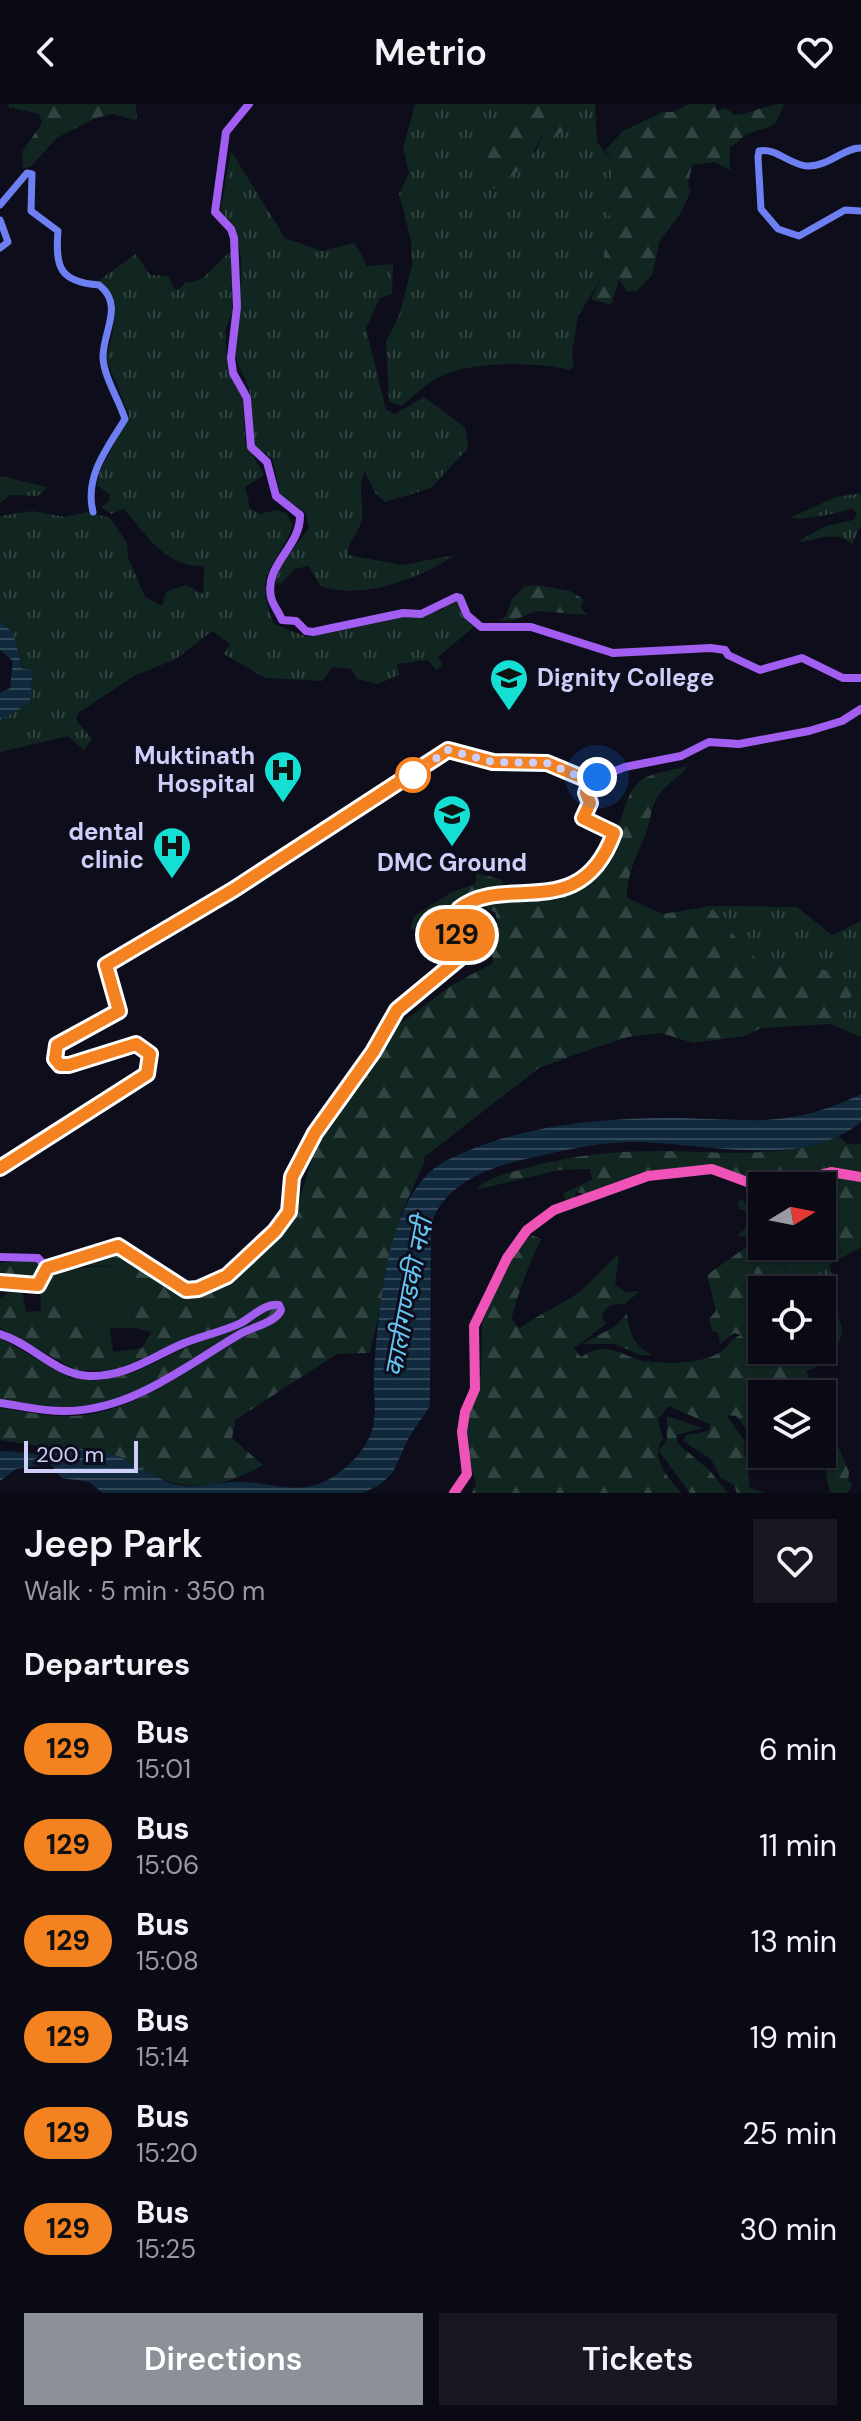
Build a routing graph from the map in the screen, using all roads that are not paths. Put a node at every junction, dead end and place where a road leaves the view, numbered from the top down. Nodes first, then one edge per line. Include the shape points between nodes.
1 (249, 104) edge
2 (861, 148) edge
3 (0, 205) edge
4 (861, 211) edge
5 (0, 220) edge
6 (0, 248) edge
7 (93, 512) dead end
8 (861, 678) edge
9 (861, 709) edge
10 (590, 781) junction
11 (0, 1168) edge
12 (836, 1173) edge
13 (861, 1177) edge
14 (748, 1182) edge
15 (0, 1257) edge
16 (47, 1268) junction
17 (0, 1282) edge
18 (0, 1334) edge
19 (0, 1403) edge
20 (454, 1493) edge

1 - 8 main road via 226,132 215,212 234,238 237,307 231,358 247,398 251,447 267,462 276,496 300,515 296,534 271,577 271,595 282,620 296,621 313,632 421,614 456,597 481,627 531,627 613,653 720,649 760,670 802,658 843,678
2 - 4 main road via 814,165 788,161 769,150 759,151 758,157 761,209 784,233 799,236 845,210
3 - 7 main road via 19,180 32,174 31,211 55,227 56,257 65,274 72,282 99,285 112,310 103,361 125,419 100,459 90,499
5 - 6 main road via 8,242
9 - 10 main road via 822,728 739,744 709,742 681,756 618,769
10 - 11 main road via 547,763 493,762 448,750 233,890 106,965 119,1011 57,1045 55,1059 69,1065 136,1044 150,1054 147,1074
10 - 16 main road via 590,803 583,818 614,833 601,860 558,890 480,899 459,909 455,921 461,957 397,1010 294,1172 289,1212 245,1261 222,1278 186,1290 118,1246
12 - 13 highway
14 - 20 highway via 712,1169 648,1176 554,1210 533,1224 507,1258 476,1319 475,1389 462,1432 467,1474
15 - 16 main road via 38,1258
16 - 17 main road via 38,1285
18 - 19 main road via 66,1372 99,1375 145,1365 272,1304 281,1310 131,1397 67,1411

